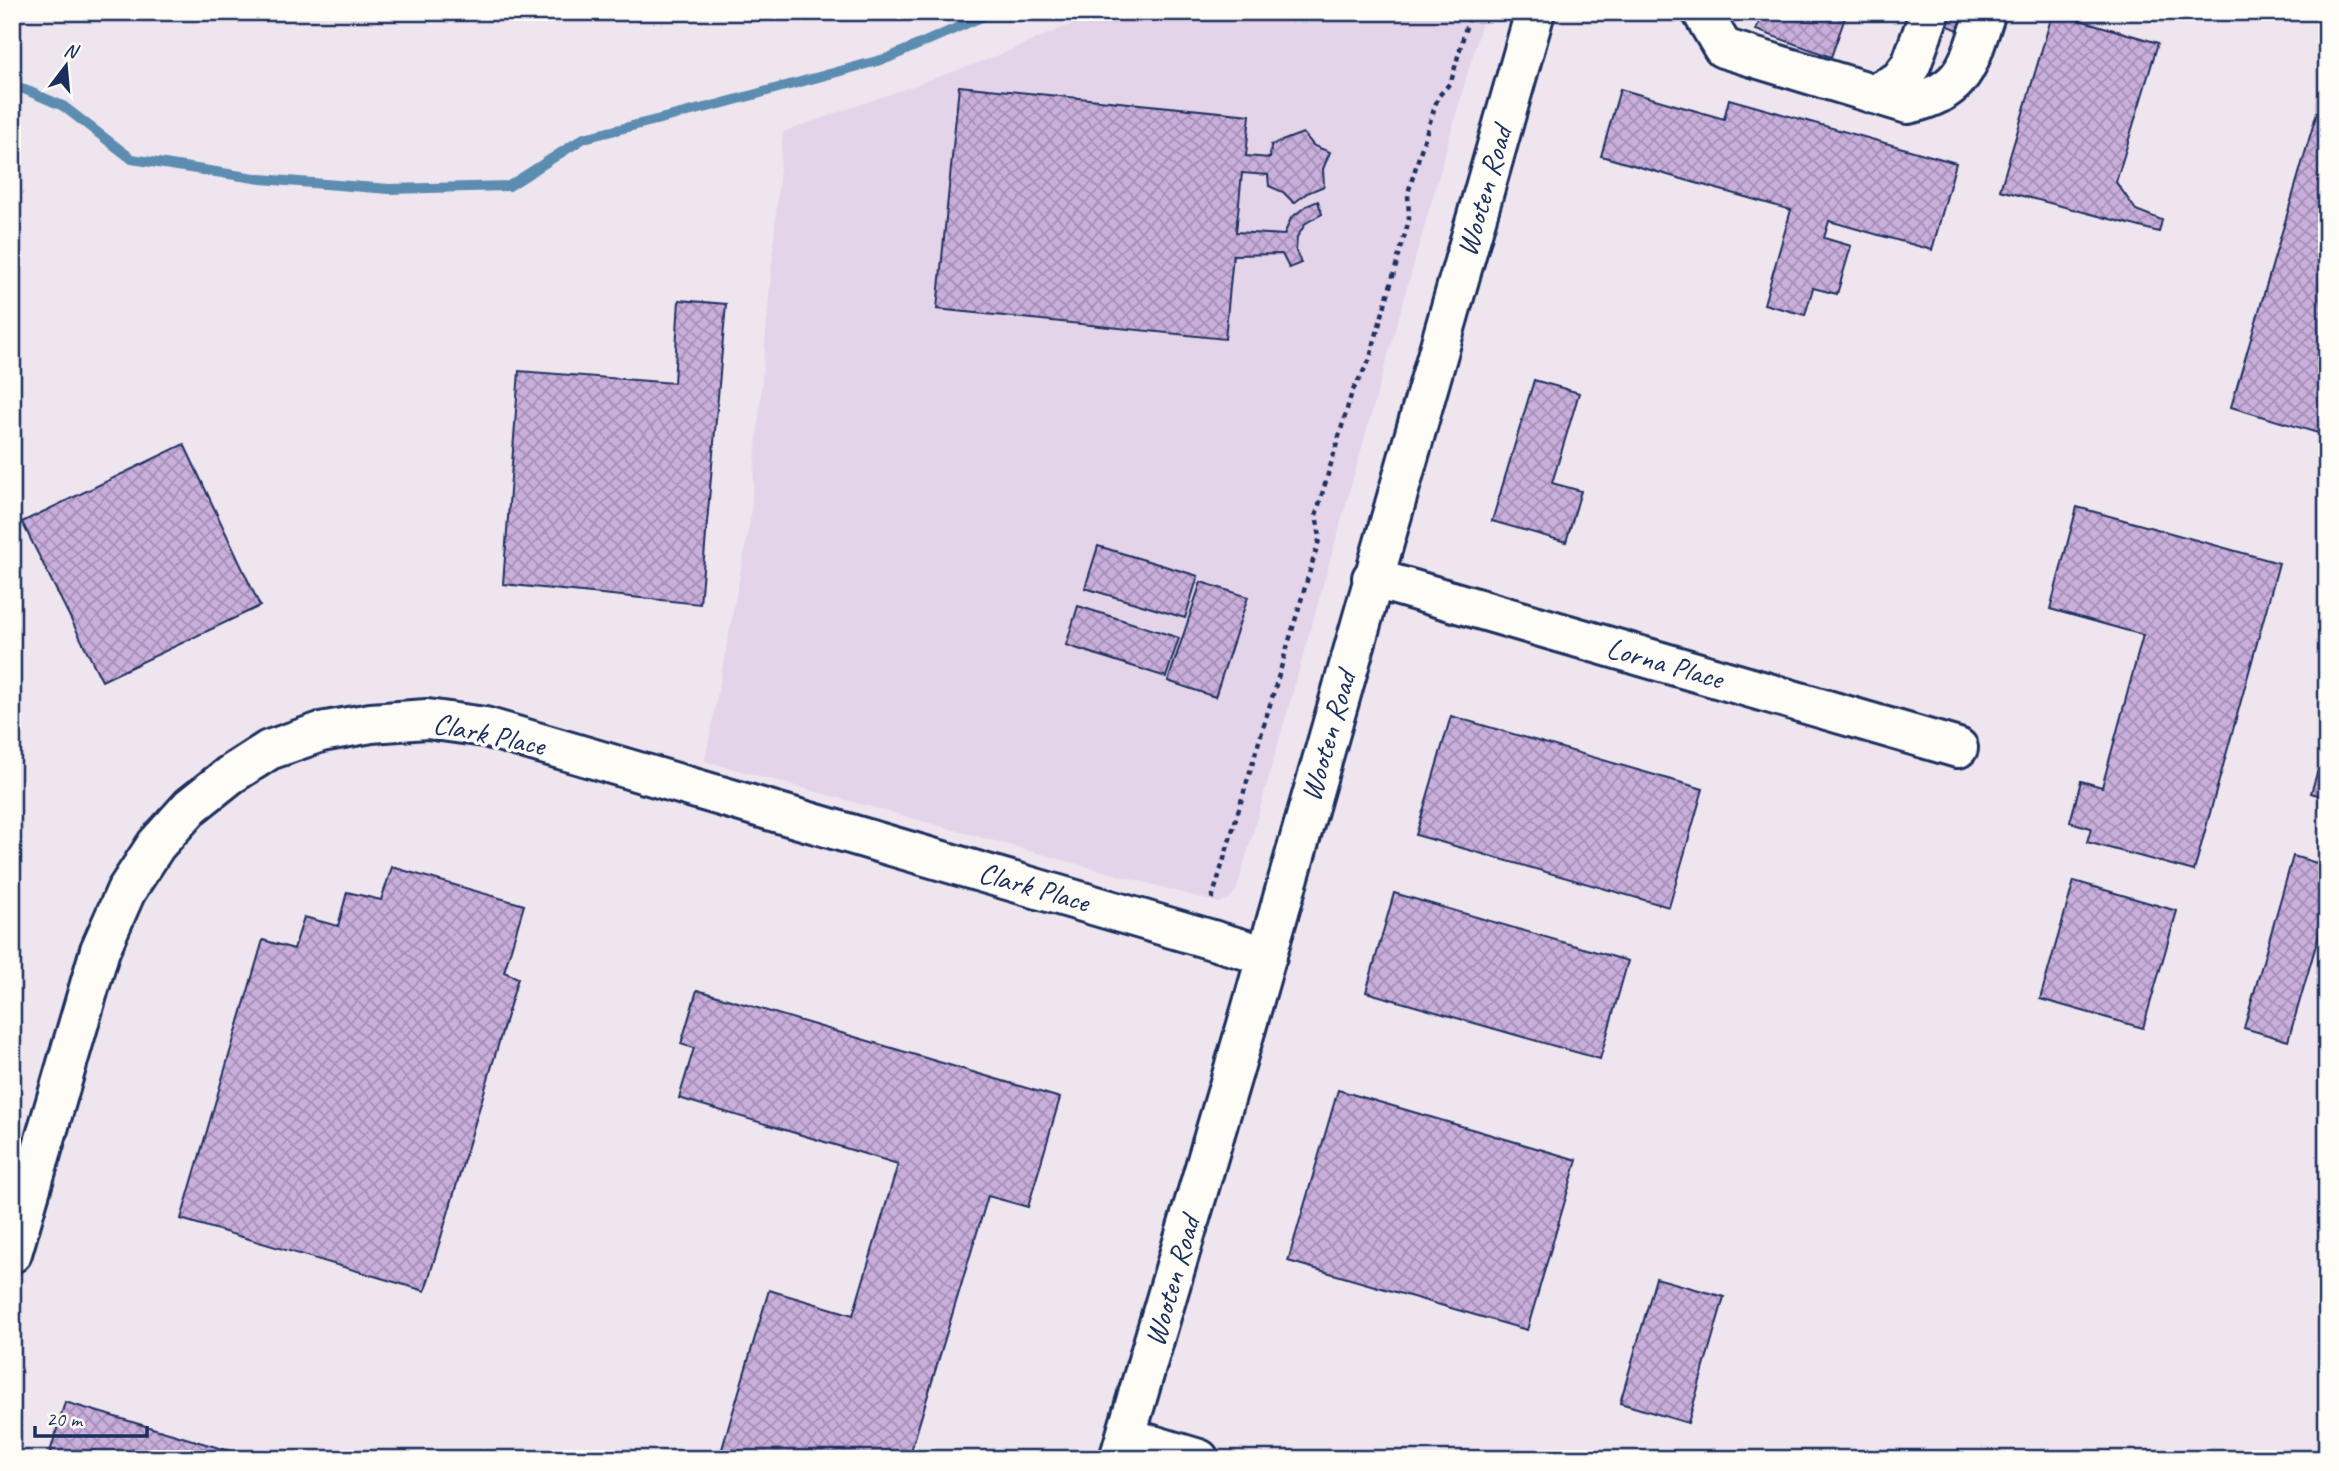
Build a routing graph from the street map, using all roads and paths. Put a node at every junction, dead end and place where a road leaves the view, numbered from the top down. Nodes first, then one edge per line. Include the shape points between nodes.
1 (1470, 12) edge
2 (1535, 12) edge
3 (1702, 12) edge
4 (1930, 12) edge
5 (1986, 12) edge
6 (1873, 94) junction
7 (1373, 578) junction
8 (1958, 748) dead end
9 (1201, 937) junction
10 (1267, 956) junction
11 (12, 1253) edge
12 (1123, 1448) edge
13 (1199, 1459) edge

1 - 9 path via 1451,82 1438,97 1412,180 1409,220 1369,361 1352,392 1316,515 1320,537
2 - 7 street, Wooten Road
3 - 6 street via 1723,48
4 - 6 street via 1911,65 1899,81
5 - 6 street via 1966,68 1953,86 1933,99 1908,104
7 - 8 street, Lorna Place
7 - 10 street, Wooten Road
9 - 10 street, Clark Place
9 - 11 street, Clark Place via 485,727 427,719 321,732 269,750 191,806 156,845 126,891 100,950
10 - 12 street, Wooten Road
12 - 13 street

